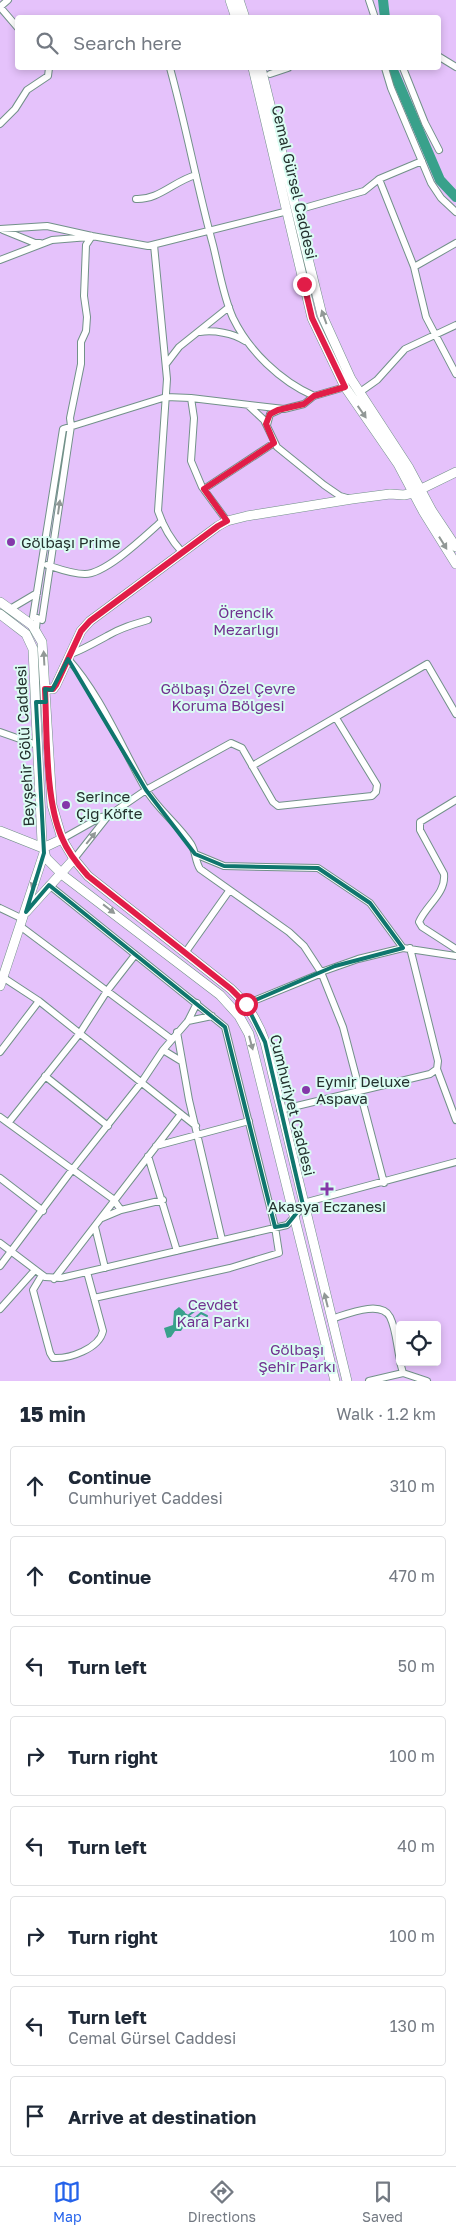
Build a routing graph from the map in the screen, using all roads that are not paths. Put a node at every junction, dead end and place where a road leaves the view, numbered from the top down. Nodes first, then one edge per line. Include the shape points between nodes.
1 (8, 0) edge
2 (230, 0) edge
3 (239, 0) edge
4 (369, 0) edge
5 (0, 7) edge
6 (235, 15) edge
7 (244, 15) edge
8 (374, 15) edge
9 (15, 24) edge
10 (441, 58) edge
11 (456, 67) edge
12 (49, 70) edge
13 (170, 70) edge
14 (254, 70) edge
15 (262, 70) edge
16 (282, 70) edge
17 (386, 70) edge
18 (404, 70) edge
19 (270, 74) dead end
20 (0, 124) edge
21 (439, 150) dead end
22 (422, 161) junction
23 (196, 175) junction
24 (378, 179) junction
25 (136, 200) dead end
26 (293, 210) junction
27 (456, 212) edge
28 (1, 230) edge
29 (209, 231) junction
30 (92, 236) junction
31 (44, 242) junction
32 (456, 243) edge
33 (154, 244) junction
34 (0, 260) edge
35 (414, 268) junction
36 (229, 307) junction
37 (456, 325) edge
38 (198, 332) junction
39 (435, 334) junction
40 (248, 343) junction
41 (166, 365) junction
42 (456, 374) edge
43 (345, 387) junction
44 (360, 392) junction
45 (314, 396) junction
46 (166, 397) junction
47 (191, 398) junction
48 (249, 406) junction
49 (284, 409) junction
50 (266, 424) junction
51 (71, 426) junction
52 (274, 443) junction
53 (456, 472) edge
54 (204, 489) junction
55 (417, 491) junction
56 (352, 499) junction
57 (162, 521) junction
58 (227, 521) junction
59 (456, 547) edge
60 (182, 552) junction
61 (42, 564) junction
62 (456, 564) edge
63 (50, 566) junction
64 (37, 593) junction
65 (0, 602) edge
66 (10, 609) junction
67 (0, 614) edge
68 (37, 618) junction
69 (148, 620) dead end
70 (36, 630) junction
71 (28, 636) junction
72 (69, 656) junction
73 (45, 677) junction
74 (34, 678) junction
75 (45, 689) junction
76 (36, 702) junction
77 (46, 702) junction
78 (456, 714) edge
79 (336, 718) junction
80 (0, 732) edge
81 (38, 744) junction
82 (252, 766) junction
83 (146, 790) junction
84 (456, 800) edge
85 (108, 816) junction
86 (0, 832) edge
87 (62, 839) junction
88 (44, 850) junction
89 (195, 854) junction
90 (74, 859) junction
91 (60, 873) junction
92 (50, 885) junction
93 (229, 891) junction
94 (0, 908) edge
95 (23, 919) junction
96 (407, 948) junction
97 (456, 949) edge
98 (185, 953) junction
99 (135, 955) junction
100 (456, 956) edge
101 (322, 972) junction
102 (1, 980) edge
103 (106, 992) junction
104 (39, 1001) junction
105 (197, 1003) junction
106 (246, 1004) junction
107 (212, 1016) junction
108 (188, 1021) junction
109 (177, 1032) junction
110 (80, 1033) junction
111 (171, 1039) junction
112 (163, 1050) junction
113 (0, 1052) edge
114 (181, 1061) junction
115 (437, 1069) junction
116 (45, 1076) junction
117 (141, 1083) junction
118 (358, 1091) junction
119 (280, 1110) junction
120 (181, 1114) junction
121 (456, 1116) edge
122 (0, 1117) edge
123 (248, 1121) junction
124 (9, 1122) junction
125 (108, 1126) junction
126 (196, 1126) junction
127 (199, 1134) junction
128 (155, 1146) junction
129 (148, 1156) junction
130 (456, 1162) edge
131 (72, 1170) junction
132 (0, 1178) edge
133 (384, 1182) junction
134 (113, 1199) junction
135 (163, 1200) junction
136 (303, 1205) junction
137 (121, 1210) junction
138 (43, 1211) junction
139 (294, 1217) junction
140 (102, 1218) junction
141 (95, 1227) junction
142 (275, 1227) junction
143 (222, 1240) junction
144 (0, 1243) edge
145 (176, 1250) junction
146 (12, 1252) junction
147 (0, 1266) edge
148 (105, 1268) junction
149 (34, 1270) junction
150 (87, 1272) junction
151 (42, 1275) junction
152 (54, 1279) junction
153 (94, 1298) junction
154 (0, 1309) edge
155 (331, 1319) junction
156 (396, 1343) edge
157 (401, 1366) edge
158 (403, 1373) junction
159 (335, 1381) edge
160 (347, 1381) edge
161 (369, 1381) edge
162 (427, 1381) edge

1 - 5 street
2 - 6 street
3 - 7 street
4 - 8 street
5 - 9 street
10 - 11 street
12 - 20 street via 48,76 27,90
13 - 23 street
14 - 26 street, Cemal Gürsel Caddesi
15 - 26 street, Cemal Gürsel Caddesi
16 - 19 street
17 - 22 street
18 - 21 street
22 - 24 street
22 - 27 street via 435,190
23 - 25 street via 185,178 153,198
23 - 29 street
24 - 26 street via 364,191
24 - 35 street
26 - 29 street
26 - 43 street, Cemal Gürsel Caddesi via 312,318
44 -> 26 street, Cemal Gürsel Caddesi via 351,380 322,315
28 - 30 street via 47,226
28 - 31 street
29 - 33 street
29 - 36 street
30 - 31 street
30 - 33 street via 133,244
30 - 51 street via 86,245 86,331
31 - 34 street
32 - 35 street
33 - 41 street
35 - 39 street via 426,317
36 - 38 street
36 - 40 street
37 - 39 street
38 - 40 street via 217,332
38 - 41 street via 179,347
39 - 42 street
39 - 44 street via 405,349 377,380
40 - 45 street via 281,376
41 - 46 street
43 - 45 street
43 -> 55 street, Cemal Gürsel Caddesi
44 - 55 street, Cemal Gürsel Caddesi via 409,468
45 - 49 street via 304,404
46 - 47 street
46 - 51 street
46 - 57 street via 158,511
47 - 48 street
47 - 54 street via 194,418 191,461
48 - 49 street
48 - 50 street
49 - 50 street via 270,414
50 - 52 street
51 - 61 street via 63,429
63 -> 51 street
52 - 54 street
52 - 56 street via 324,486
53 - 55 street
54 - 58 street
55 - 56 street
55 - 59 street, Cemal Gürsel Caddesi
55 -> 62 street, Cemal Gürsel Caddesi
56 - 58 street
57 - 60 street
57 - 63 street via 95,572 75,573
58 - 60 street
60 - 72 street via 90,621 81,631
61 - 63 street
61 - 64 street
63 - 68 street via 42,620
64 - 66 street
64 - 68 street via 33,617
65 - 66 street
66 - 70 street
67 - 71 street
68 - 70 street
69 - 72 street via 107,635 89,648
70 - 71 street
73 -> 70 street, Cumhuriyet Caddesi via 42,642
71 - 74 street, Beyşehir Gölü Caddesi via 33,649
72 - 75 street via 56,685 53,689
72 - 83 street
73 - 74 street
73 - 75 street, Cumhuriyet Caddesi
74 - 76 street, Beyşehir Gölü Caddesi
75 - 77 street, Cumhuriyet Caddesi
76 - 77 street
76 - 81 street, Beyşehir Gölü Caddesi
77 - 87 street, Cumhuriyet Caddesi via 50,794
78 - 79 street via 427,664
79 - 82 street
79 - 82 street via 377,785 372,796 278,806 272,802
80 - 81 street
81 - 88 street, Beyşehir Gölü Caddesi
82 - 83 street via 242,748 231,743
83 - 85 street
83 - 89 street via 190,843
84 - 97 street via 420,822 420,830 445,881 419,922
85 - 87 street
90 -> 85 street
86 - 88 street
87 - 88 street
87 - 90 street, Cumhuriyet Caddesi
88 - 91 street via 49,862
88 -> 95 street
89 - 93 street via 200,869
89 - 96 street via 224,866 318,868 370,903
90 - 91 street
90 - 98 street, Cumhuriyet Caddesi via 88,876
91 - 92 street
91 -> 139 street, Cumhuriyet Caddesi via 220,996 239,1016 249,1034
92 - 95 street
92 - 99 street
93 - 98 street
93 - 101 street via 290,932
94 - 95 street
95 - 102 street
95 - 103 street
96 - 100 street
96 - 101 street via 358,959
96 - 115 street via 438,1061
98 - 106 street, Cumhuriyet Caddesi
99 - 103 street
99 - 105 street
101 - 106 street
101 - 118 street via 343,1027
102 - 104 street
103 - 110 street
103 - 111 street
104 - 110 street
104 - 113 street
105 - 107 street
105 - 108 street
106 - 119 street, Cumhuriyet Caddesi via 262,1033
107 - 108 street
107 - 123 street via 227,1033
108 - 109 street
109 - 111 street
109 - 114 street
110 - 116 street
110 - 117 street
111 - 112 street
112 - 114 street
112 - 117 street
114 - 126 street
115 - 118 street via 430,1074
115 - 121 street
116 - 124 street
116 - 125 street
117 - 120 street
117 - 125 street
118 - 119 street
118 - 133 street
119 - 136 street, Cumhuriyet Caddesi
120 - 126 street
120 - 128 street
122 - 124 street
123 - 127 street
123 - 142 street
124 - 131 street
125 - 131 street
126 - 127 street
127 - 128 street
127 - 143 street
128 - 129 street
129 - 134 street
129 - 135 street
130 - 133 street
131 - 134 street
131 - 138 street
132 - 138 street
133 - 136 street
134 - 137 street
134 - 140 street
135 - 137 street
135 - 145 street
136 - 139 street
155 -> 136 street, Cumhuriyet Caddesi
137 - 140 street
138 - 146 street
139 - 142 street via 287,1225
139 - 159 street, Cumhuriyet Caddesi
140 - 141 street
141 - 148 street
141 - 152 street
142 - 143 street
142 - 153 street via 279,1253 230,1268
143 - 145 street
144 - 146 street
145 - 148 street
146 - 147 street
146 - 149 street
148 - 150 street
149 - 151 street
149 - 154 street
150 - 152 street
150 - 153 street
151 - 152 street
151 - 153 street via 33,1290 53,1358 90,1349 102,1336
155 - 156 street via 371,1308 383,1310 390,1316
155 - 160 street, Cumhuriyet Caddesi
157 - 158 street
158 - 161 street
158 - 162 street

